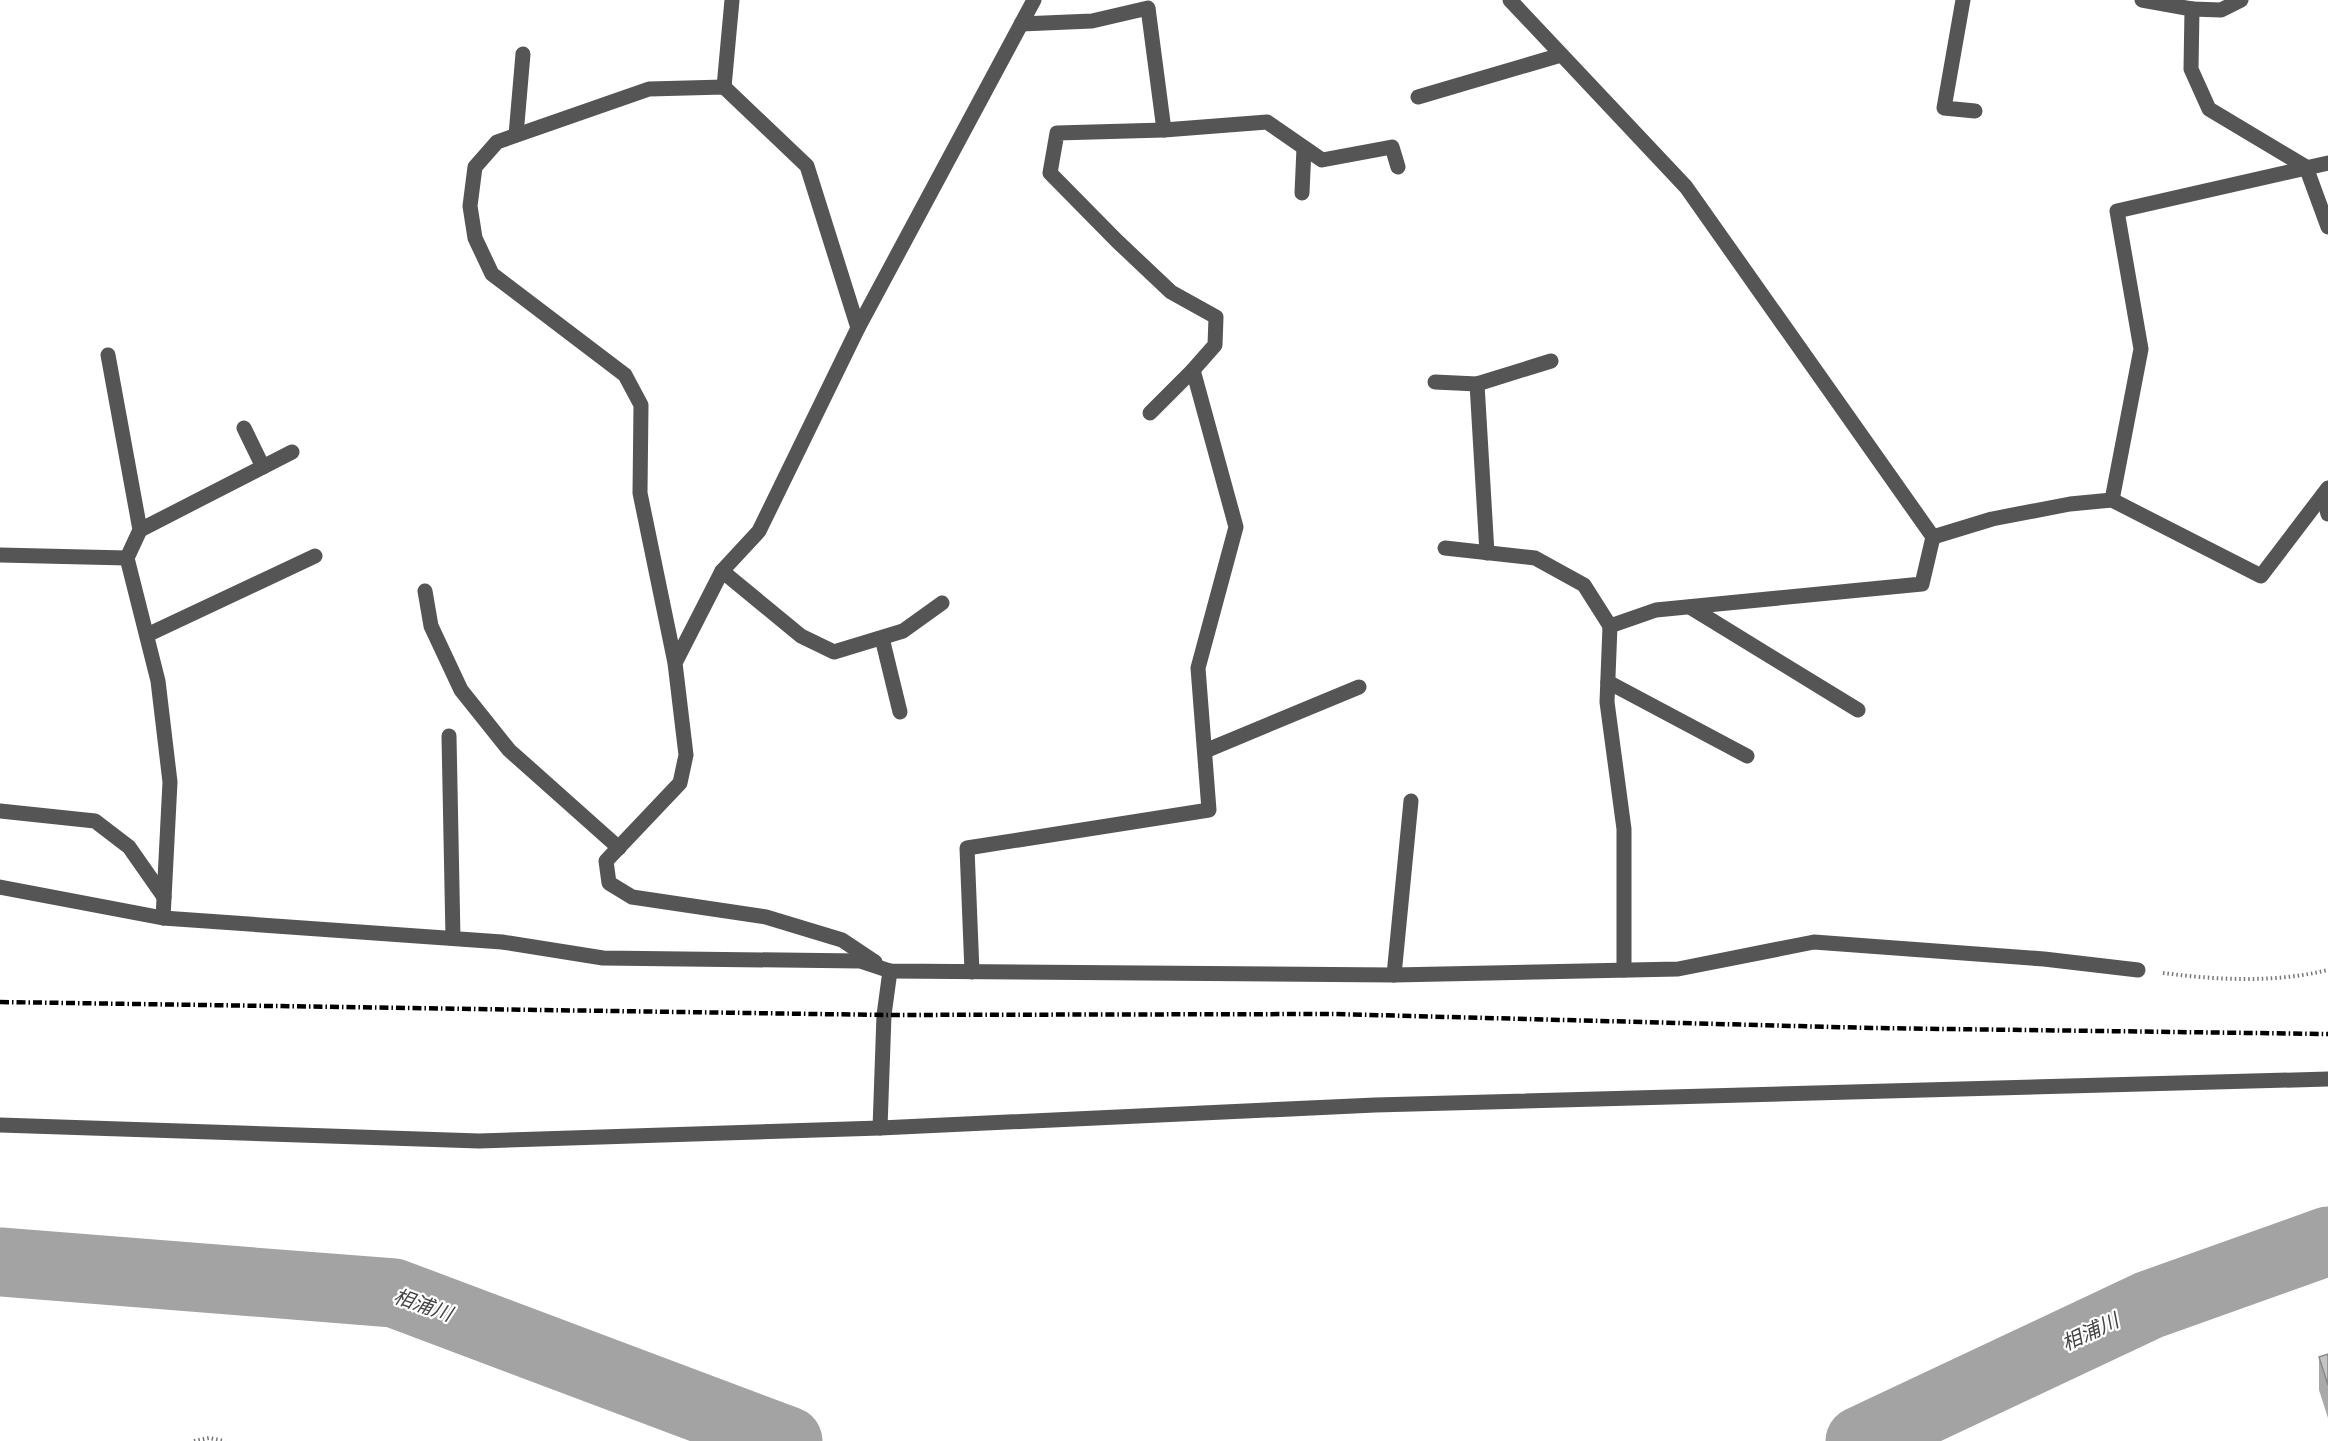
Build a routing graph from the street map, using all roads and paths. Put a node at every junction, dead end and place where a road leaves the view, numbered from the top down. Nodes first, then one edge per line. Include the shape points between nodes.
1 (732, 0) edge
2 (1034, 0) edge
3 (1510, 0) edge
4 (1963, 0) edge
5 (2142, 0) edge
6 (2241, 0) edge
7 (2192, 9) junction
8 (1021, 24) junction
9 (523, 54) dead end
10 (1562, 55) junction
11 (724, 87) junction
12 (1418, 97) dead end
13 (1975, 111) dead end
14 (1164, 130) junction
15 (516, 135) junction
16 (1304, 148) junction
17 (2328, 163) edge
18 (1398, 167) dead end
19 (2306, 167) junction
20 (1302, 193) dead end
21 (2328, 227) edge
22 (858, 328) junction
23 (108, 355) dead end
24 (1551, 361) dead end
25 (1193, 370) junction
26 (1435, 382) dead end
27 (1477, 384) junction
28 (1150, 413) dead end
29 (244, 428) dead end
30 (292, 452) dead end
31 (263, 467) junction
32 (2325, 492) edge
33 (2112, 500) junction
34 (2328, 514) edge
35 (140, 530) junction
36 (1933, 537) junction
37 (1445, 548) dead end
38 (1487, 553) junction
39 (0, 555) edge
40 (315, 556) dead end
41 (127, 558) junction
42 (722, 571) junction
43 (425, 591) dead end
44 (942, 603) dead end
45 (1690, 606) junction
46 (1610, 626) junction
47 (147, 635) junction
48 (882, 638) junction
49 (675, 663) junction
50 (1608, 682) junction
51 (1359, 687) dead end
52 (1858, 710) dead end
53 (900, 712) dead end
54 (449, 736) dead end
55 (1205, 751) junction
56 (1747, 756) dead end
57 (1411, 801) dead end
58 (0, 811) edge
59 (619, 848) junction
60 (0, 887) edge
61 (164, 897) junction
62 (163, 918) junction
63 (453, 938) junction
64 (1624, 970) junction
65 (2138, 970) joint
66 (2328, 970) edge
67 (890, 971) junction
68 (972, 972) junction
69 (1395, 975) junction
70 (2328, 1079) edge
71 (0, 1125) edge
72 (880, 1128) junction
73 (194, 1441) edge
74 (225, 1441) edge

1 - 11 street
2 - 8 street
3 - 10 street
4 - 13 street via 1944,108
5 - 7 street
6 - 7 street via 2221,10
7 - 19 street via 2191,69 2209,109
8 - 14 street via 1092,21 1148,8
8 - 22 street
9 - 15 street
10 - 12 street
10 - 36 street via 1686,187
11 - 15 street via 649,89
11 - 22 street via 807,166
14 - 16 street via 1267,122
14 - 25 street via 1057,133 1050,172 1171,291 1216,317 1215,345
15 - 49 street via 497,142 475,167 470,206 475,238 492,274 625,375 641,405 640,493
16 - 18 street via 1322,160 1392,147
16 - 20 street
17 - 19 street
19 - 21 street
19 - 33 street via 2117,211 2141,349
22 - 42 street via 759,531
23 - 35 street
24 - 27 street
25 - 28 street
25 - 55 street via 1236,527 1198,668
26 - 27 street
27 - 38 street
29 - 31 street
30 - 31 street
31 - 35 street
32 - 33 street via 2261,576
32 - 34 street
33 - 36 street via 1992,519
35 - 41 street
36 - 45 street via 1922,584
37 - 38 street
38 - 46 street via 1535,558 1584,585
39 - 41 street
40 - 47 street
41 - 47 street
42 - 48 street via 801,636 834,652
42 - 49 street
43 - 59 street via 430,626 461,690 510,750
44 - 48 street via 903,631
45 - 46 street via 1656,610
45 - 52 street
46 - 50 street
47 - 61 street via 158,681 170,783
48 - 53 street
49 - 59 street via 686,755 680,783
50 - 56 street
50 - 64 street via 1607,702 1624,829
51 - 55 street
54 - 63 street
55 - 68 street via 1209,810 967,848
57 - 69 street
58 - 61 street via 95,821 129,847
59 - 67 street via 606,861 609,883 632,897 766,917 842,940
60 - 62 street
61 - 62 street
62 - 63 street
63 - 67 street via 603,958 860,961
64 - 65 street via 1678,969 1814,942
64 - 69 street
65 - 66 path via 2208,979 2292,977
67 - 68 street
67 - 72 street via 884,1015
68 - 69 street
70 - 72 street via 1386,1104
71 - 72 street via 479,1141
73 - 74 path

